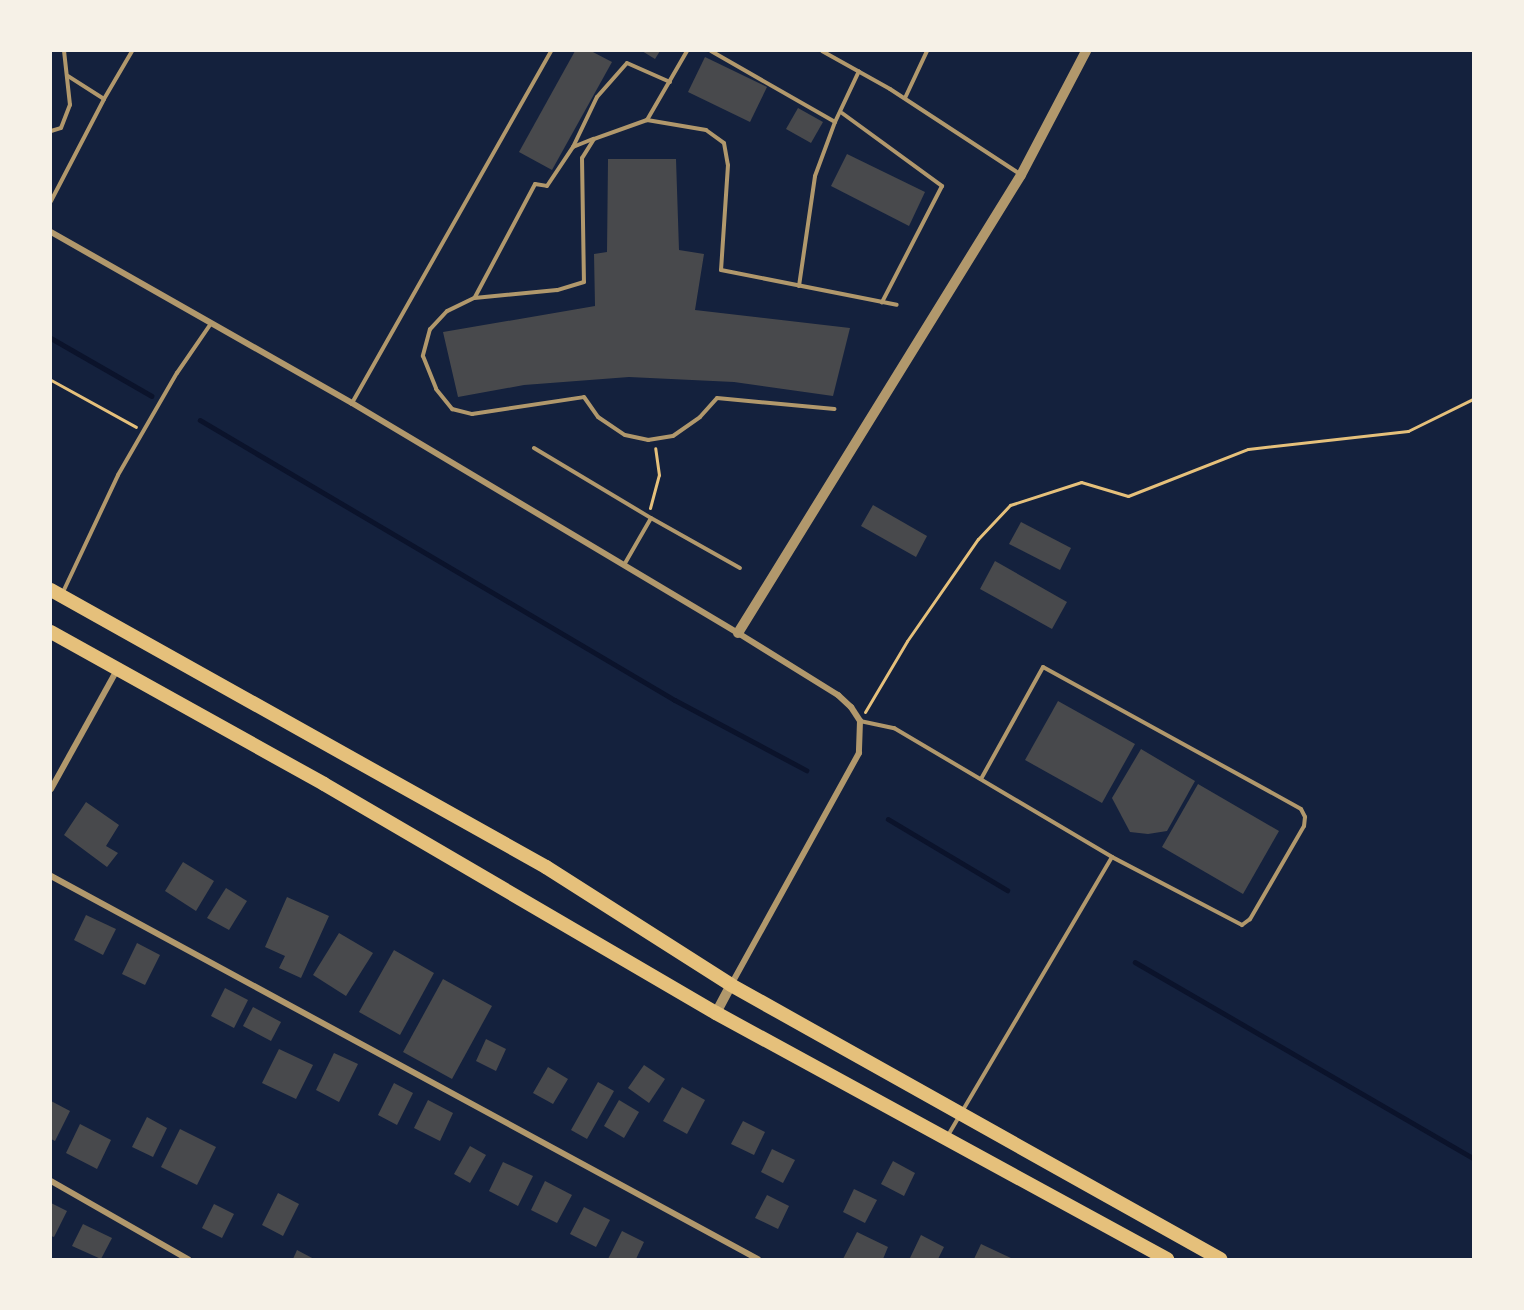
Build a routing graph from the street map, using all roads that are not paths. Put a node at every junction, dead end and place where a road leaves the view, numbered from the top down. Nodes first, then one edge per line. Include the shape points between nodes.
1 (64, 51) edge
2 (132, 51) edge
3 (550, 51) edge
4 (687, 51) edge
5 (711, 51) edge
6 (822, 51) edge
7 (927, 51) edge
8 (1086, 51) edge
9 (859, 71) junction
10 (68, 76) junction
11 (670, 82) junction
12 (905, 98) junction
13 (104, 99) junction
14 (842, 112) junction
15 (647, 120) junction
16 (835, 122) junction
17 (51, 132) edge
18 (594, 139) junction
19 (573, 147) junction
20 (1021, 175) junction
21 (51, 201) edge
22 (51, 232) edge
23 (799, 285) junction
24 (474, 298) junction
25 (882, 302) junction
26 (897, 305) dead end
27 (210, 326) junction
28 (352, 403) junction
29 (834, 409) dead end
30 (534, 448) dead end
31 (649, 517) junction
32 (624, 565) junction
33 (740, 568) dead end
34 (56, 593) edge
35 (51, 632) edge
36 (738, 633) junction
37 (117, 670) junction
38 (860, 721) junction
39 (981, 779) junction
40 (51, 789) edge
41 (1113, 857) junction
42 (51, 876) edge
43 (731, 985) junction
44 (716, 1012) junction
45 (959, 1113) junction
46 (946, 1138) junction
47 (51, 1181) edge
48 (1149, 1254) edge
49 (188, 1259) edge
50 (758, 1259) edge
51 (1167, 1259) edge
52 (1220, 1259) edge

1 - 10 lane
2 - 13 lane
3 - 28 lane
4 - 11 lane
5 - 16 lane
6 - 9 lane
7 - 12 lane
8 - 20 street
9 - 12 lane
9 - 14 lane
10 - 13 lane
10 - 17 lane via 70,105 61,128
11 - 15 lane
11 - 19 lane via 627,63 597,98
12 - 20 lane
13 - 21 lane
14 - 16 lane
14 - 25 lane via 942,186
15 - 18 lane
15 - 23 lane via 706,130 724,143 729,165 721,270
16 - 23 lane via 814,176
18 - 19 lane
18 - 24 lane via 582,158 584,282 557,290
19 - 24 lane via 547,186 535,184
20 - 36 street
22 - 27 street
23 - 25 lane
24 - 29 lane via 447,311 430,329 423,356 435,389 452,409 472,414 584,396 598,417 625,435 654,439 673,436 700,417 717,398
25 - 26 lane
27 - 28 street
27 - 34 lane via 143,431
28 - 32 street
30 - 31 lane
31 - 32 lane
31 - 33 lane
32 - 36 street
34 - 43 main road via 546,867
35 - 37 main road
36 - 38 street via 838,695
37 - 40 street
37 - 44 main road via 324,784
38 - 39 lane via 894,728
38 - 43 street via 858,753
39 - 41 lane
39 - 41 lane via 1042,667 1301,809 1305,817 1304,826 1250,918 1242,925
41 - 45 lane
42 - 50 street
43 - 44 street
43 - 45 main road
44 - 46 main road
45 - 46 lane
45 - 52 main road
46 - 48 main road
47 - 49 street
48 - 51 main road

